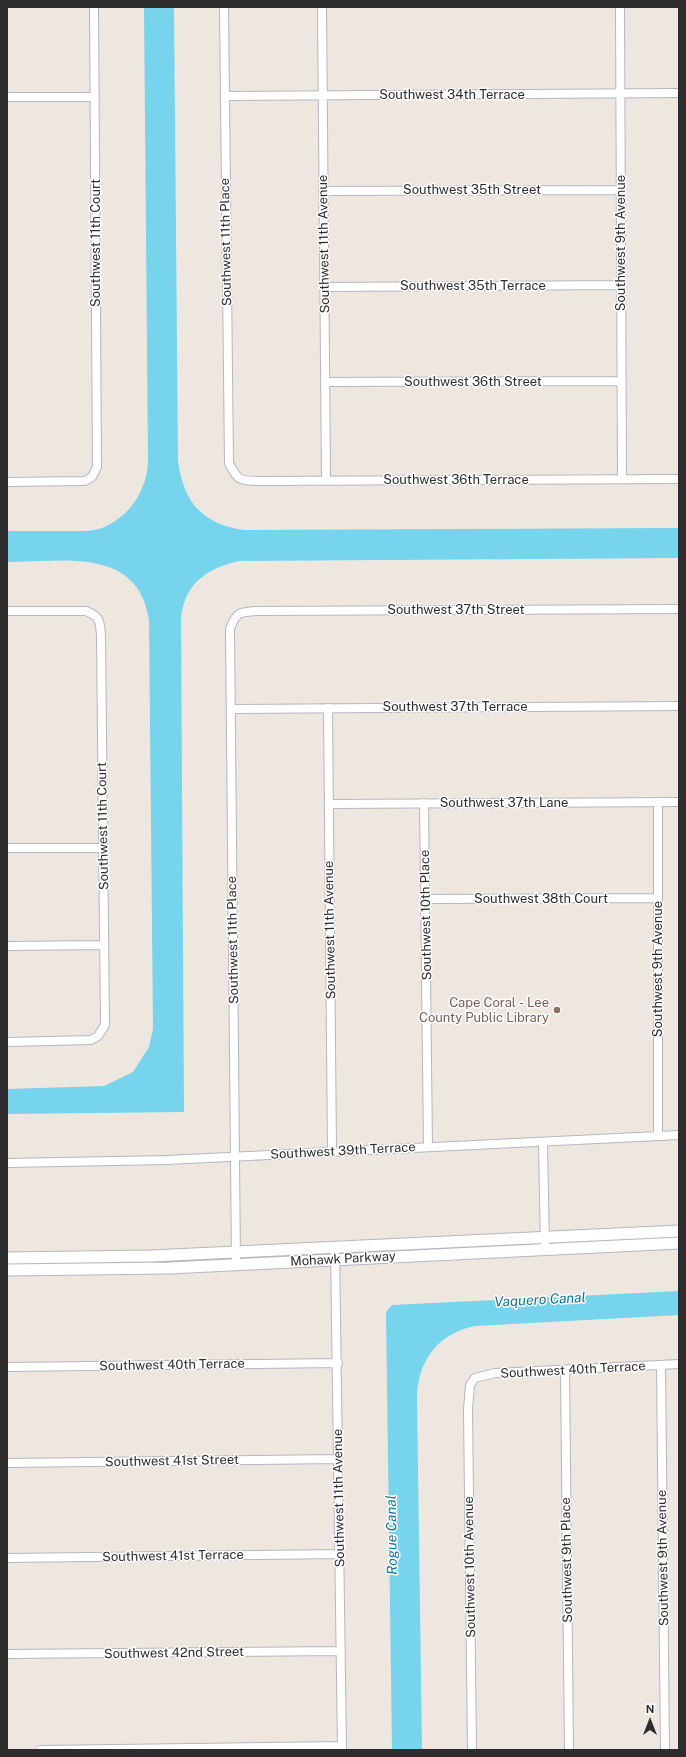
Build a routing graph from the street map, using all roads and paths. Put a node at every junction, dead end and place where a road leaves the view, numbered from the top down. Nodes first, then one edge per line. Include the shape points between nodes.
1 (94, 7) edge
2 (224, 7) edge
3 (322, 7) edge
4 (620, 7) edge
5 (620, 94) junction
6 (679, 94) edge
7 (225, 96) junction
8 (322, 96) junction
9 (7, 97) edge
10 (95, 97) junction
11 (621, 190) junction
12 (323, 191) junction
13 (621, 285) junction
14 (324, 288) junction
15 (622, 381) junction
16 (325, 382) junction
17 (235, 476) joint
18 (679, 478) edge
19 (622, 479) junction
20 (326, 480) junction
21 (7, 482) edge
22 (679, 609) edge
23 (7, 611) edge
24 (234, 616) joint
25 (679, 706) edge
26 (328, 708) junction
27 (231, 709) junction
28 (658, 802) junction
29 (679, 802) edge
30 (424, 803) junction
31 (329, 804) junction
32 (7, 848) edge
33 (103, 848) junction
34 (657, 898) junction
35 (426, 899) junction
36 (104, 945) junction
37 (7, 946) edge
38 (7, 1042) edge
39 (679, 1135) edge
40 (658, 1136) junction
41 (543, 1142) junction
42 (428, 1147) junction
43 (332, 1152) junction
44 (235, 1157) junction
45 (7, 1163) edge
46 (679, 1231) edge
47 (545, 1237) junction
48 (679, 1243) edge
49 (335, 1247) junction
50 (545, 1249) junction
51 (236, 1252) junction
52 (7, 1258) edge
53 (335, 1260) junction
54 (236, 1264) junction
55 (7, 1270) edge
56 (338, 1363) junction
57 (679, 1364) edge
58 (661, 1365) junction
59 (7, 1367) edge
60 (565, 1370) junction
61 (470, 1385) joint
62 (338, 1459) junction
63 (7, 1462) edge
64 (340, 1554) junction
65 (7, 1558) edge
66 (341, 1651) junction
67 (7, 1654) edge
68 (342, 1748) edge
69 (40, 1750) edge
70 (472, 1750) edge
71 (569, 1750) edge
72 (665, 1750) edge

1 - 10 street, Southwest 11th Court
2 - 7 street, Southwest 11th Place
3 - 8 street, Southwest 11th Avenue
4 - 5 street, Southwest 9th Avenue
5 - 6 street, Southwest 34th Terrace
5 - 8 street, Southwest 34th Terrace
5 - 11 street, Southwest 9th Avenue
7 - 8 street, Southwest 34th Terrace
7 - 17 street, Southwest 11th Place via 229,464
8 - 12 street, Southwest 11th Avenue
9 - 10 street
10 - 21 street, Southwest 11th Court via 97,467 92,477 85,481
11 - 12 street, Southwest 35th Street
11 - 13 street, Southwest 9th Avenue
12 - 14 street, Southwest 11th Avenue
13 - 14 street, Southwest 35th Terrace
13 - 15 street, Southwest 9th Avenue
14 - 16 street, Southwest 11th Avenue
15 - 16 street, Southwest 36th Street
15 - 19 street, Southwest 9th Avenue
16 - 20 street, Southwest 11th Avenue
17 - 20 street, Southwest 36th Terrace via 243,480
18 - 19 street, Southwest 36th Terrace
19 - 20 street, Southwest 36th Terrace
22 - 24 street, Southwest 37th Street via 257,611 241,612
23 - 33 street, Southwest 11th Court via 86,611 96,615 100,622
24 - 27 street, Southwest 11th Place via 230,629
25 - 26 street, Southwest 37th Terrace
26 - 27 street, Southwest 37th Terrace
26 - 31 street, Southwest 11th Avenue
27 - 44 street, Southwest 11th Place
28 - 29 street, Southwest 37th Lane
28 - 30 street, Southwest 37th Lane
28 - 34 street, Southwest 9th Avenue
30 - 31 street, Southwest 37th Lane
30 - 35 street, Southwest 10th Place
31 - 43 street, Southwest 11th Avenue
32 - 33 street
33 - 36 street, Southwest 11th Court
34 - 35 street, Southwest 38th Court
34 - 40 street, Southwest 9th Avenue
35 - 42 street, Southwest 10th Place
36 - 37 street
36 - 38 street, Southwest 11th Court via 105,1025 98,1036 84,1041
39 - 40 street, Southwest 39th Terrace
40 - 41 street, Southwest 39th Terrace
41 - 42 street, Southwest 39th Terrace
41 - 47 street
42 - 43 street, Southwest 39th Terrace
43 - 44 street, Southwest 39th Terrace
44 - 45 street, Southwest 39th Terrace
44 - 51 street, Southwest 11th Place
46 - 47 street, Mohawk Parkway
47 - 49 street, Mohawk Parkway
47 - 50 street
48 - 50 street, Mohawk Parkway
49 - 51 street, Mohawk Parkway
49 - 53 street, Southwest 11th Avenue
50 - 53 street, Mohawk Parkway
51 - 52 street, Mohawk Parkway
51 - 54 street, Southwest 11th Place
53 - 54 street, Mohawk Parkway
53 - 56 street, Southwest 11th Avenue
54 - 55 street, Mohawk Parkway via 169,1268
56 - 59 street, Southwest 40th Terrace
56 - 62 street, Southwest 11th Avenue
57 - 58 street, Southwest 40th Terrace
58 - 60 street, Southwest 40th Terrace
58 - 72 street, Southwest 9th Avenue
60 - 61 street, Southwest 40th Terrace via 495,1373 475,1378
60 - 71 street, Southwest 9th Place
61 - 70 street, Southwest 10th Avenue via 468,1410
62 - 63 street, Southwest 41st Street
62 - 64 street, Southwest 11th Avenue
64 - 65 street, Southwest 41st Terrace
64 - 66 street, Southwest 11th Avenue
66 - 67 street, Southwest 42nd Street
66 - 68 street, Southwest 11th Avenue
68 - 69 street

